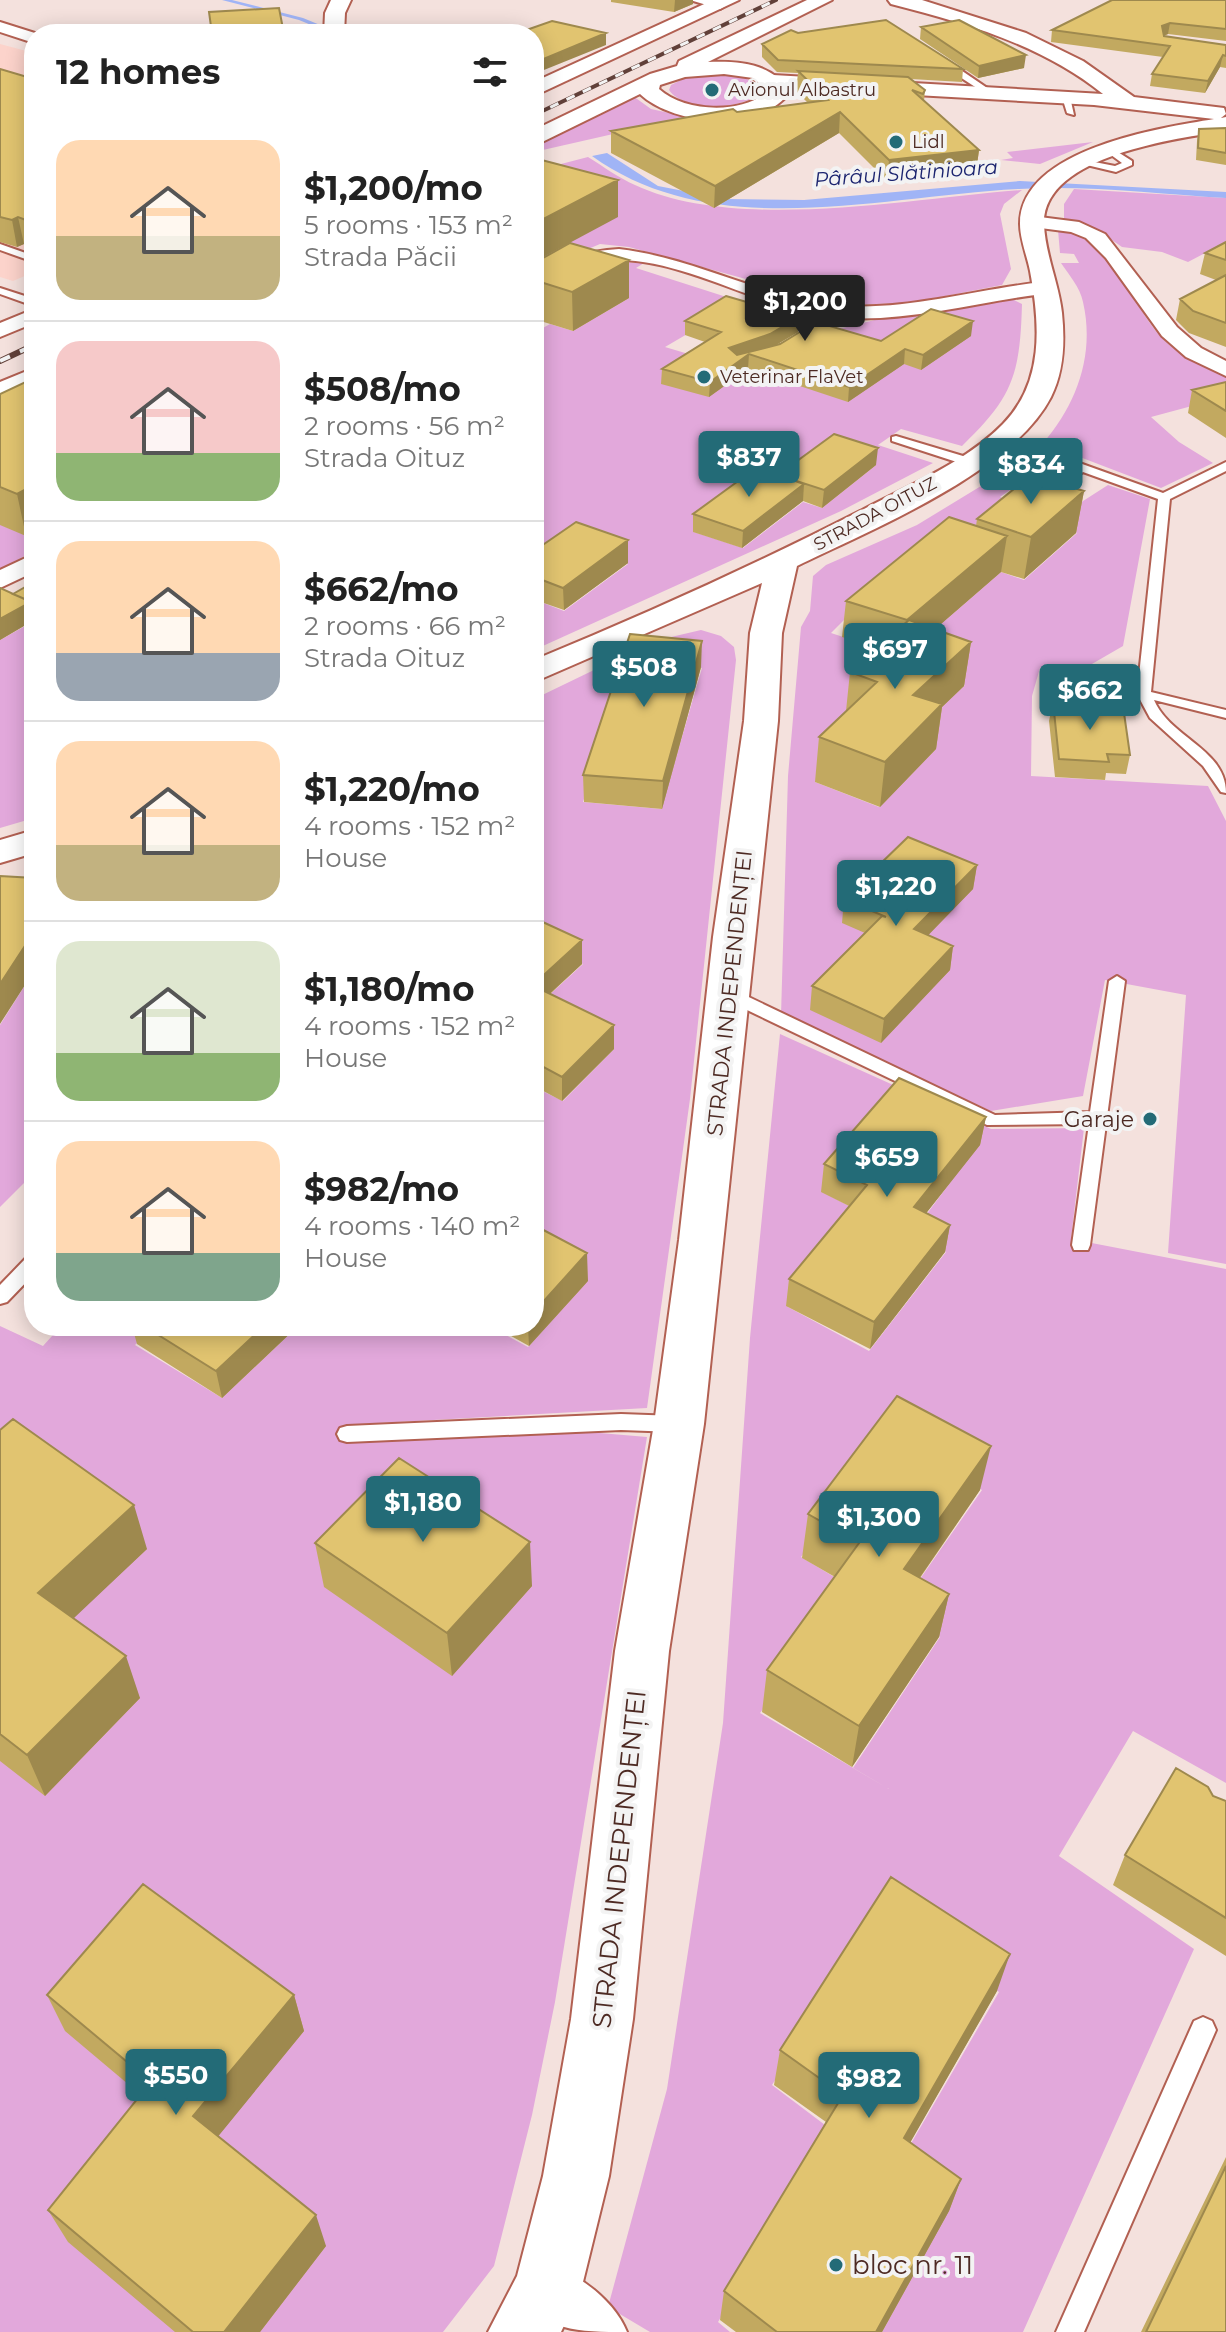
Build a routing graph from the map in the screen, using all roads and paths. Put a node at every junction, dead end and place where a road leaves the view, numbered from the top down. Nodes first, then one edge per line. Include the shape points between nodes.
1 (341, 0) edge
2 (698, 0) edge
3 (900, 0) edge
4 (724, 2) edge
5 (831, 3) edge
6 (335, 24) edge
7 (0, 27) edge
8 (24, 35) edge
9 (928, 52) edge
10 (677, 71) junction
11 (752, 72) junction
12 (773, 81) junction
13 (650, 82) junction
14 (544, 85) edge
15 (984, 94) junction
16 (1137, 104) junction
17 (740, 110) junction
18 (1226, 114) edge
19 (1226, 124) edge
20 (668, 125) edge
21 (544, 134) edge
22 (1145, 140) junction
23 (568, 147) dead end
24 (544, 153) edge
25 (1032, 222) junction
26 (0, 247) edge
27 (24, 255) edge
28 (544, 278) edge
29 (1043, 288) junction
30 (0, 291) edge
31 (24, 299) edge
32 (842, 312) junction
33 (24, 320) edge
34 (0, 331) edge
35 (788, 345) edge
36 (1226, 369) edge
37 (24, 381) edge
38 (0, 392) edge
39 (896, 439) dead end
40 (1003, 439) junction
41 (969, 462) junction
42 (1226, 466) edge
43 (1082, 467) junction
44 (1164, 497) junction
45 (1035, 500) edge
46 (782, 563) junction
47 (24, 567) edge
48 (0, 580) edge
49 (696, 604) junction
50 (766, 633) junction
51 (544, 668) edge
52 (1144, 694) junction
53 (1226, 714) edge
54 (1226, 789) edge
55 (24, 844) edge
56 (0, 852) edge
57 (1117, 981) dead end
58 (728, 994) junction
59 (1098, 1118) junction
60 (1081, 1245) dead end
61 (24, 1272) edge
62 (0, 1297) edge
63 (679, 1424) junction
64 (347, 1434) dead end
65 (1203, 2030) dead end
66 (534, 2311) edge
67 (599, 2332) edge
68 (1070, 2332) edge

1 - 6 main road
2 - 4 street
3 - 16 main road via 1048,49
4 - 14 main road
5 - 10 main road
5 - 11 main road via 752,49 744,61
7 - 8 street
9 - 15 lane
10 - 11 main road
10 - 13 main road
11 - 12 main road
12 - 15 main road
12 - 17 main road via 777,96
13 - 17 main road via 653,98 665,105
13 - 21 main road
15 - 16 main road via 1069,105
15 - 17 main road
16 - 18 main road
16 - 22 main road via 1166,113 1171,121
17 - 20 main road
19 - 22 main road, STRADA OITUZ
22 - 25 main road, STRADA OITUZ via 1079,162 1047,185
23 - 24 main road
25 - 29 main road, STRADA OITUZ
25 - 36 street via 1092,234 1177,342
26 - 27 lane
28 - 32 street via 575,261 624,256
29 - 32 street
29 - 40 main road, STRADA OITUZ via 1051,320 1049,366 1026,415
30 - 31 lane
32 - 35 lane
33 - 34 street
37 - 38 main road
39 - 41 lane
40 - 41 main road, STRADA OITUZ
40 - 43 lane
41 - 46 main road, STRADA OITUZ
42 - 44 lane
43 - 44 lane
43 - 45 lane
44 - 52 lane
46 - 49 main road, STRADA OITUZ
46 - 50 main road, STRADA INDEPENDENȚEI
47 - 48 street
49 - 50 main road via 737,613
49 - 51 main road, STRADA OITUZ
50 - 58 main road, STRADA INDEPENDENȚEI via 761,721
52 - 53 lane
52 - 54 lane via 1160,723 1210,765
55 - 56 main road
57 - 59 lane
58 - 59 lane via 993,1121
58 - 63 main road, STRADA INDEPENDENȚEI
59 - 60 lane
61 - 62 lane
63 - 64 lane
63 - 66 main road, STRADA INDEPENDENȚEI via 642,1651 602,2019 576,2176
65 - 68 lane
66 - 67 street, STRADA INDEPENDENȚEI

